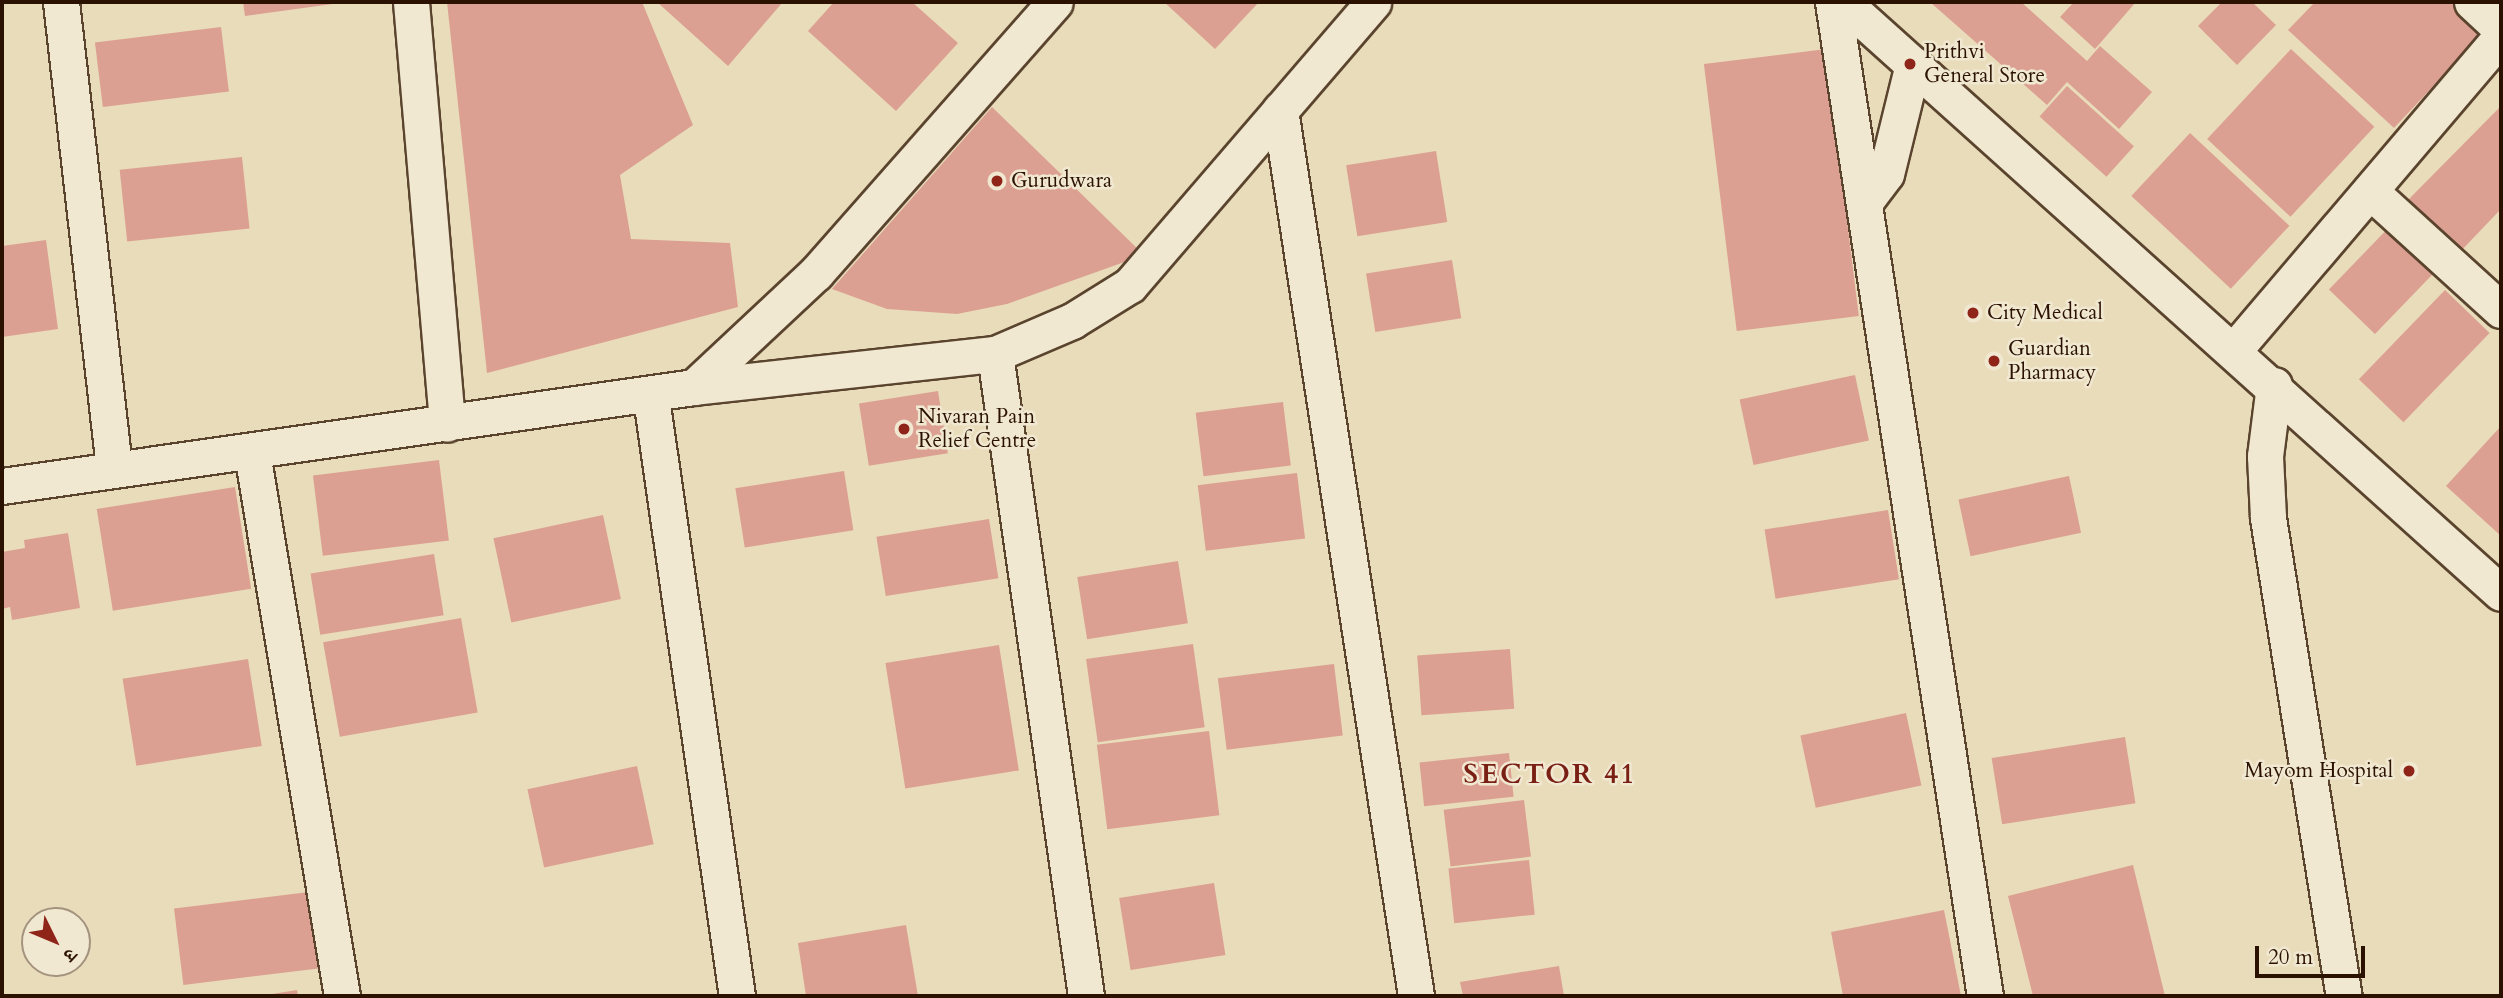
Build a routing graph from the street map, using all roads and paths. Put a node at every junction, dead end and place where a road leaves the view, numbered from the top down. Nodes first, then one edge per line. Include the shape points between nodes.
1 (61, 2) edge
2 (411, 2) edge
3 (1055, 2) edge
4 (1373, 2) edge
5 (1833, 2) edge
6 (1843, 2) edge
7 (2472, 2) edge
8 (2501, 29) edge
9 (2501, 37) edge
10 (1913, 64) junction
11 (1280, 110) junction
12 (2370, 191) junction
13 (1864, 203) junction
14 (2501, 310) edge
15 (2235, 349) junction
16 (995, 354) junction
17 (2274, 385) junction
18 (694, 387) junction
19 (651, 398) junction
20 (447, 423) junction
21 (252, 453) junction
22 (114, 469) junction
23 (2, 486) edge
24 (2501, 593) edge
25 (342, 996) edge
26 (737, 996) edge
27 (1086, 996) edge
28 (1416, 996) edge
29 (1986, 996) edge
30 (2344, 996) edge

1 - 22 street
2 - 20 street
3 - 18 street via 816,273
4 - 11 street
5 - 13 street
6 - 10 street
7 - 8 street
9 - 12 street
10 - 13 street via 1886,174
10 - 15 street
11 - 16 street via 1130,285 1072,321
11 - 28 street
12 - 14 street
12 - 15 street
13 - 29 street
15 - 17 street
16 - 18 street
16 - 27 street
17 - 24 street
17 - 30 street via 2265,456 2268,518
18 - 19 street
19 - 20 street
19 - 26 street
20 - 21 street
21 - 22 street
21 - 25 street
22 - 23 street

